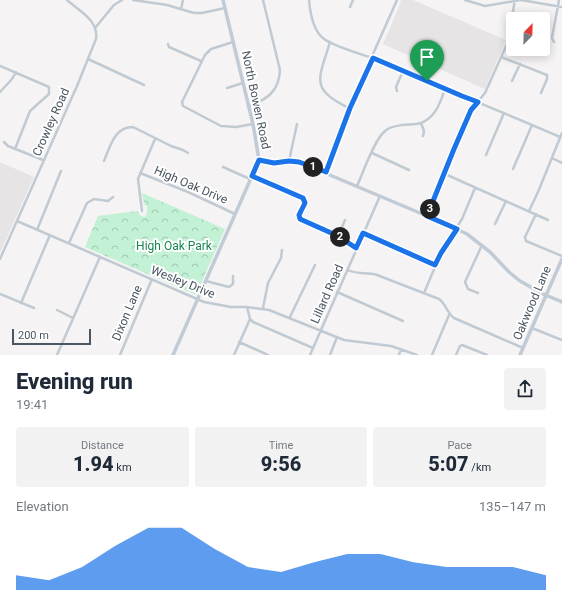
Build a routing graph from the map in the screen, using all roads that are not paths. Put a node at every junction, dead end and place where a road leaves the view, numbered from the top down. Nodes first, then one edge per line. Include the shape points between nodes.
1 (67, 0) edge
2 (122, 0) edge
3 (132, 0) edge
4 (183, 0) edge
5 (223, 0) edge
6 (263, 0) edge
7 (309, 0) edge
8 (353, 0) edge
9 (397, 0) edge
10 (465, 0) edge
11 (478, 0) edge
12 (515, 0) edge
13 (559, 0) edge
14 (70, 2) edge
15 (478, 4) junction
16 (560, 6) edge
17 (350, 7) dead end
18 (225, 8) junction
19 (181, 9) junction
20 (95, 28) junction
21 (233, 42) junction
22 (330, 42) junction
23 (554, 42) dead end
24 (168, 44) dead end
25 (501, 57) junction
26 (373, 58) junction
27 (88, 60) junction
28 (201, 61) junction
29 (520, 64) junction
30 (0, 66) edge
31 (403, 71) junction
32 (16, 72) junction
33 (512, 81) dead end
34 (243, 83) junction
35 (144, 85) dead end
36 (228, 88) dead end
37 (445, 89) junction
38 (397, 91) dead end
39 (0, 92) edge
40 (541, 93) dead end
41 (478, 102) junction
42 (248, 107) junction
43 (350, 108) junction
44 (504, 113) junction
45 (421, 123) junction
46 (253, 124) junction
47 (297, 124) dead end
48 (532, 125) junction
49 (562, 133) edge
50 (423, 136) dead end
51 (560, 137) junction
52 (155, 139) junction
53 (4, 142) dead end
54 (15, 149) junction
55 (188, 153) dead end
56 (372, 153) junction
57 (486, 155) dead end
58 (552, 158) junction
59 (43, 160) junction
60 (259, 160) junction
61 (289, 161) junction
62 (104, 162) dead end
63 (562, 162) edge
64 (223, 167) dead end
65 (513, 169) dead end
66 (409, 170) dead end
67 (62, 171) dead end
68 (326, 172) junction
69 (140, 173) junction
70 (445, 174) junction
71 (251, 178) junction
72 (357, 186) junction
73 (475, 188) junction
74 (380, 196) junction
75 (112, 197) dead end
76 (506, 201) junction
77 (142, 210) dead end
78 (529, 211) junction
79 (235, 214) junction
80 (536, 214) junction
81 (427, 216) junction
82 (345, 220) dead end
83 (548, 220) dead end
84 (17, 221) junction
85 (495, 224) dead end
86 (457, 229) junction
87 (36, 230) junction
88 (363, 233) junction
89 (50, 235) junction
90 (338, 236) junction
91 (69, 243) junction
92 (482, 245) junction
93 (356, 248) junction
94 (282, 250) dead end
95 (100, 257) junction
96 (562, 258) edge
97 (0, 259) edge
98 (315, 265) dead end
99 (435, 265) junction
100 (348, 270) junction
101 (233, 276) dead end
102 (152, 279) junction
103 (206, 281) junction
104 (337, 292) junction
105 (424, 293) junction
106 (478, 293) dead end
107 (0, 294) edge
108 (546, 296) junction
109 (198, 299) junction
110 (562, 302) edge
111 (21, 303) junction
112 (247, 307) junction
113 (34, 308) dead end
114 (263, 308) junction
115 (57, 310) dead end
116 (449, 315) junction
117 (290, 317) junction
118 (73, 318) junction
119 (250, 319) junction
120 (403, 321) dead end
121 (532, 328) junction
122 (320, 331) junction
123 (337, 338) junction
124 (562, 340) edge
125 (240, 342) junction
126 (313, 348) junction
127 (524, 348) junction
128 (401, 349) junction
129 (57, 355) edge
130 (120, 355) edge
131 (173, 355) edge
132 (234, 355) edge
133 (268, 355) edge
134 (310, 355) edge
135 (330, 355) edge
136 (399, 355) edge
137 (417, 355) edge
138 (432, 355) edge
139 (456, 355) edge
140 (487, 355) edge
141 (520, 355) edge

1 - 14 street
2 - 20 street via 114,5
3 - 19 street
4 - 19 street
5 - 18 street, North Bowen Road
6 - 42 street via 280,76 268,96
7 - 22 street via 317,30
8 - 17 street
9 - 26 street
10 - 15 street
11 - 15 street
12 - 15 street via 486,6
12 - 16 street
12 - 25 street via 509,37
13 - 16 street
14 - 20 street via 89,18
16 - 23 street via 552,38
18 - 19 street via 202,14
18 - 21 street, North Bowen Road
20 - 27 street, Crowley Road via 96,38
21 - 28 street via 211,49
21 - 34 street, North Bowen Road
22 - 26 street
22 - 43 street via 320,83 332,99
24 - 28 street via 169,47
25 - 29 street
25 - 41 street via 485,93
26 - 31 street
26 - 43 street
27 - 35 street
27 - 59 street, Crowley Road
28 - 46 street via 182,102 184,106 221,126
29 - 33 street
29 - 40 street via 547,75
30 - 32 street
31 - 37 street
31 - 38 street via 396,87
32 - 39 street
32 - 54 street via 49,88 49,94 30,111
34 - 36 street
34 - 42 street, North Bowen Road
37 - 41 street
37 - 45 street via 437,109
41 - 44 street
41 - 70 street via 471,110
42 - 46 street, North Bowen Road
43 - 68 street
44 - 48 street
44 - 57 street
45 - 50 street
45 - 56 street via 395,126 386,130 378,139
46 - 60 street, North Bowen Road
47 - 61 street
48 - 51 street
48 - 65 street
49 - 51 street
51 - 58 street
52 - 55 street
52 - 62 street via 133,127 123,128 115,136
52 - 69 street
53 - 54 street
54 - 59 street
56 - 66 street
56 - 72 street
58 - 63 street
58 - 78 street
59 - 84 street, Crowley Road
60 - 61 street via 274,163
60 - 71 street, North Bowen Road
61 - 68 street
64 - 71 street
67 - 87 street
68 - 72 street
69 - 77 street via 138,183
69 - 79 street, High Oak Drive
70 - 73 street
70 - 81 street
71 - 79 street, North Bowen Road
71 - 90 street via 303,198 305,203 299,215 300,219
72 - 74 street
73 - 76 street
73 - 86 street
74 - 81 street
74 - 88 street, Lillard Road
75 - 91 street via 108,201 94,199 87,202
76 - 78 street
76 - 85 street
78 - 80 street
79 - 103 street, North Bowen Road
80 - 83 street
80 - 96 street via 525,237 526,241
81 - 86 street
82 - 90 street
84 - 87 street, Wesley Drive
84 - 97 street, Crowley Road
86 - 92 street
86 - 99 street
87 - 89 street, Wesley Drive
88 - 93 street, Lillard Road
88 - 99 street
89 - 91 street, Wesley Drive
89 - 111 street
90 - 93 street
91 - 95 street, Wesley Drive
92 - 106 street via 465,282 468,289
92 - 108 street via 519,280
93 - 100 street, Lillard Road
94 - 114 street via 281,258 268,283
95 - 102 street, Wesley Drive
95 - 118 street
96 - 108 street, Oakwood Lane
98 - 117 street
99 - 105 street
100 - 104 street, Lillard Road
100 - 105 street via 358,274 377,275
101 - 103 street via 233,284 230,287
102 - 109 street, Wesley Drive
102 - 130 street, Dixon Lane
103 - 109 street, North Bowen Road
104 - 120 street
104 - 122 street, Lillard Road
105 - 116 street via 442,301
107 - 111 street
108 - 110 street
108 - 121 street, Oakwood Lane
109 - 112 street, Wesley Drive via 224,306
109 - 131 street, North Bowen Road
111 - 113 street
112 - 114 street, Wesley Drive
112 - 119 street
114 - 117 street, Wesley Drive
115 - 118 street
116 - 127 street
116 - 138 street
117 - 122 street, Wesley Drive
118 - 129 street
119 - 125 street
119 - 126 street
121 - 124 street
121 - 127 street, Oakwood Lane
122 - 123 street, Wesley Drive
122 - 126 street, Lillard Road
123 - 128 street, Wesley Drive
123 - 135 street
125 - 132 street
125 - 133 street
126 - 134 street, Lillard Road
127 - 141 street, Oakwood Lane
128 - 136 street
128 - 137 street, Wesley Drive
139 - 140 street via 462,345

